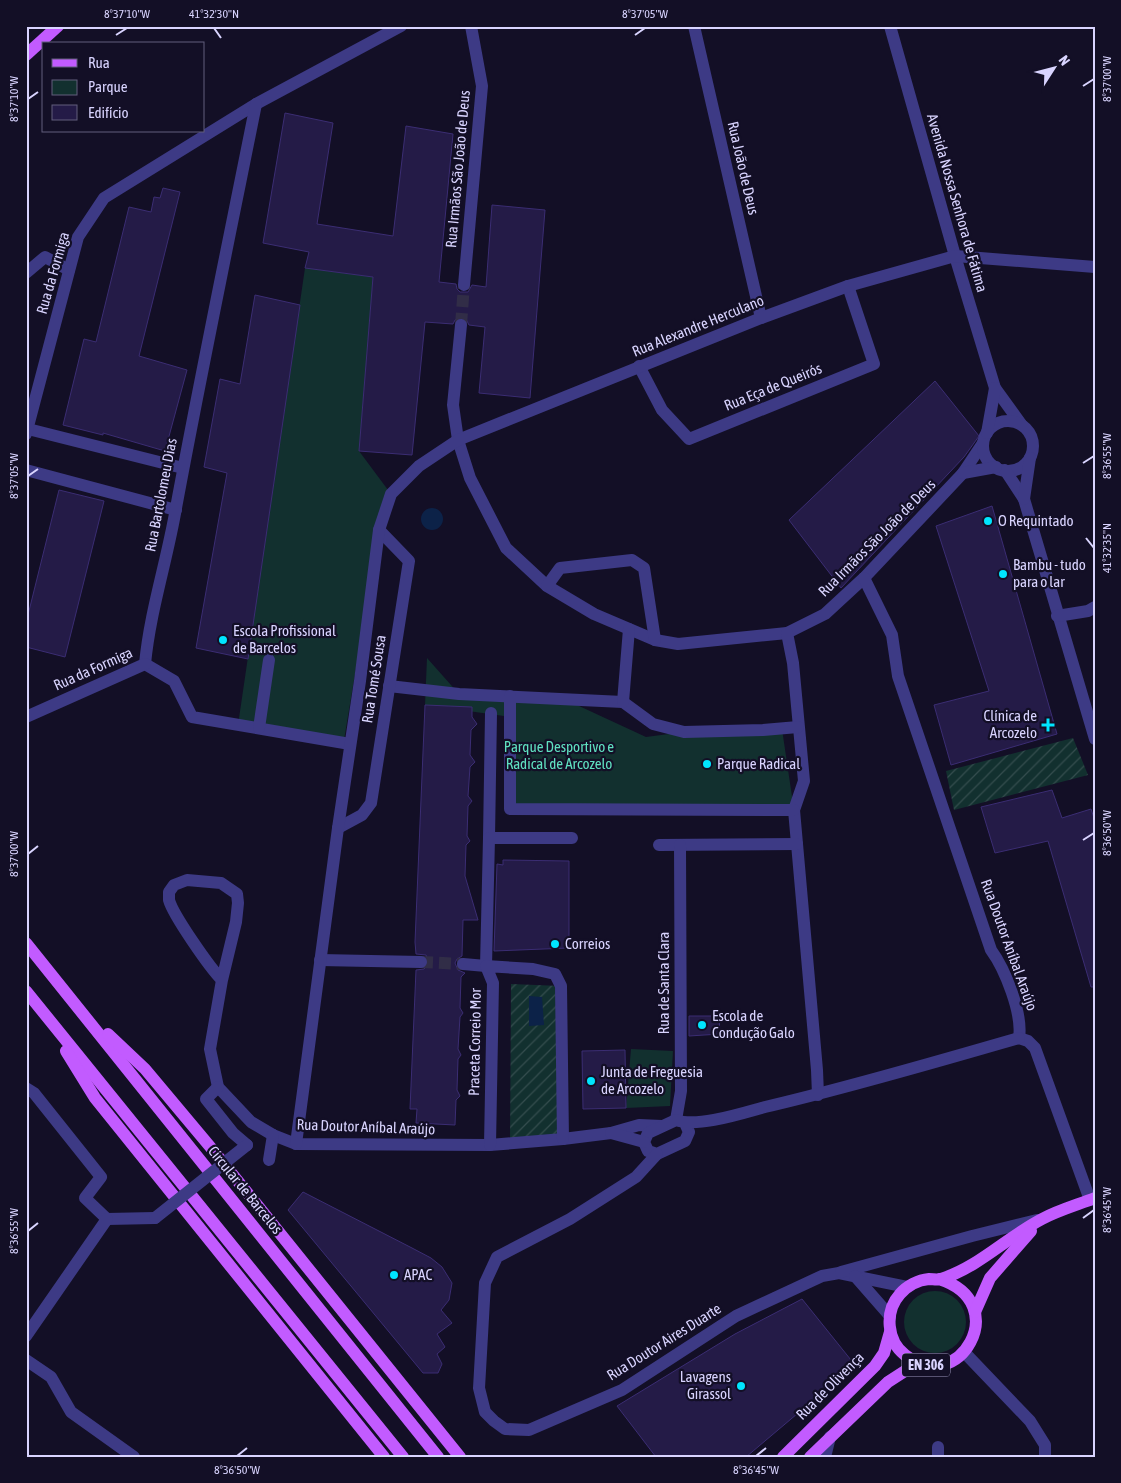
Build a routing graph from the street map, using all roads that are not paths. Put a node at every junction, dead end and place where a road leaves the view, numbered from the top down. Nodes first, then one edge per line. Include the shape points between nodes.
1 (58, 26) edge
2 (402, 26) edge
3 (471, 26) edge
4 (694, 26) edge
5 (890, 26) edge
6 (26, 55) edge
7 (256, 104) junction
8 (955, 256) junction
9 (1095, 267) edge
10 (69, 270) junction
11 (26, 273) edge
12 (464, 285) tunnel mouth
13 (848, 286) junction
14 (761, 318) junction
15 (461, 325) tunnel mouth
16 (640, 366) junction
17 (994, 388) junction
18 (1021, 424) junction
19 (27, 432) edge
20 (985, 438) junction
21 (458, 440) junction
22 (1030, 458) junction
23 (183, 468) junction
24 (1001, 469) junction
25 (26, 470) edge
26 (963, 473) junction
27 (1024, 499) junction
28 (176, 510) junction
29 (379, 530) junction
30 (864, 578) junction
31 (547, 586) junction
32 (1095, 607) edge
33 (1057, 616) junction
34 (629, 629) junction
35 (787, 633) junction
36 (655, 640) junction
37 (269, 660) dead end
38 (145, 664) junction
39 (390, 686) junction
40 (510, 696) junction
41 (623, 702) junction
42 (491, 713) dead end
43 (26, 717) edge
44 (798, 727) junction
45 (259, 728) junction
46 (1095, 739) edge
47 (350, 744) junction
48 (794, 810) junction
49 (338, 828) junction
50 (489, 838) junction
51 (572, 838) dead end
52 (797, 844) junction
53 (659, 845) dead end
54 (680, 845) junction
55 (26, 943) edge
56 (320, 960) junction
57 (421, 962) tunnel mouth
58 (463, 964) tunnel mouth
59 (486, 966) junction
60 (222, 980) junction
61 (26, 991) edge
62 (73, 1001) junction
63 (40, 1008) junction
64 (1019, 1038) junction
65 (218, 1087) junction
66 (26, 1088) edge
67 (818, 1095) junction
68 (684, 1125) junction
69 (662, 1126) junction
70 (611, 1133) junction
71 (273, 1134) junction
72 (563, 1139) junction
73 (644, 1142) junction
74 (296, 1144) junction
75 (490, 1145) junction
76 (657, 1154) junction
77 (269, 1160) dead end
78 (1092, 1199) edge
79 (107, 1219) junction
80 (1041, 1219) junction
81 (839, 1273) junction
82 (855, 1276) junction
83 (939, 1279) junction
84 (907, 1287) junction
85 (975, 1312) junction
86 (890, 1316) junction
87 (890, 1332) junction
88 (26, 1336) edge
89 (964, 1352) junction
90 (26, 1360) edge
91 (926, 1365) junction
92 (830, 1437) junction
93 (134, 1457) edge
94 (384, 1457) edge
95 (403, 1457) edge
96 (438, 1457) edge
97 (460, 1457) edge
98 (783, 1457) edge
99 (810, 1457) edge
100 (825, 1457) edge
101 (1045, 1457) edge

1 - 6 main road
2 - 7 street, Rua da Formiga
3 - 12 street, Rua Irmãos São João de Deus via 482,86
4 - 14 street, Rua João de Deus
5 - 8 street, Avenida Nossa Senhora de Fátima
7 - 10 street, Rua da Formiga via 104,198 78,237
7 - 23 street, Rua Bartolomeu Dias
8 - 9 street
8 - 13 street, Rua Alexandre Herculano
8 - 17 street, Avenida Nossa Senhora de Fátima
10 - 11 street via 45,257
10 - 19 street, Rua da Formiga
13 - 14 street, Rua Alexandre Herculano
13 - 16 street, Rua Eça de Queirós via 874,364 689,438 662,410
14 - 16 street, Rua Alexandre Herculano
15 - 21 street, Rua Irmãos São João de Deus via 453,405
16 - 21 street, Rua Alexandre Herculano
17 - 18 street, Avenida Nossa Senhora de Fátima
17 - 20 street, Avenida Nossa Senhora de Fátima
18 - 20 street via 1013,421 998,423 991,427
18 - 22 street via 1031,435 1033,450
19 - 23 street
20 - 24 street via 986,457
20 - 26 street, Rua Irmãos São João de Deus
21 - 29 street, Rua Tomé Sousa via 418,466 391,494
21 - 31 street, Rua Irmãos São João de Deus via 470,478 506,548
22 - 24 street via 1020,468
22 - 27 street
23 - 28 street, Rua Bartolomeu Dias
24 - 26 street
24 - 27 street
25 - 28 street
26 - 30 street, Rua Irmãos São João de Deus
27 - 33 street
28 - 38 street, Rua Bartolomeu Dias via 148,635
29 - 39 street, Rua Tomé Sousa via 409,561
29 - 47 street, Rua Tomé Sousa
30 - 35 street, Rua Irmãos São João de Deus via 825,614
30 - 64 street, Rua Doutor Aníbal Araújo via 892,635 898,676 991,950 1000,961 1017,1010 1021,1027
31 - 34 street, Rua Irmãos São João de Deus via 594,614
31 - 36 street via 560,568 632,560 644,568
32 - 33 street
33 - 46 street
34 - 36 street, Rua Irmãos São João de Deus
34 - 41 street
35 - 36 street, Rua Irmãos São João de Deus via 678,644
35 - 44 street
37 - 45 street
38 - 43 street, Rua da Formiga
38 - 45 street via 174,681 192,717
39 - 40 street
39 - 49 street, Rua Tomé Sousa via 371,803 362,815
40 - 41 street
40 - 48 street via 510,809
41 - 44 street via 653,724 684,732
42 - 50 street
44 - 48 street via 804,781
45 - 47 street
47 - 49 street, Rua Tomé Sousa
48 - 52 street
49 - 56 street, Rua Tomé Sousa
50 - 51 street
50 - 59 street
52 - 54 street
52 - 67 street
53 - 54 street
54 - 68 street, Rua de Santa Clara via 681,1091
55 - 62 main road, Circular de Barcelos
56 - 57 street
56 - 74 street, Rua Tomé Sousa
58 - 59 street
59 - 72 street, Praceta Correio Mor via 555,974 561,986
59 - 75 street, Praceta Correio Mor via 494,983
60 - 60 street via 236,922 237,894 221,883 187,880 174,886 169,892 169,901
60 - 65 street via 210,1049
61 - 63 main road
62 - 96 main road, Circular de Barcelos
62 - 97 main road via 145,1069
63 - 94 main road via 95,1098
63 - 95 main road
64 - 67 street, Rua Doutor Aníbal Araújo
64 - 78 street via 1028,1040 1035,1048
65 - 71 street, Rua Doutor Aníbal Araújo via 250,1122
65 - 79 street, bridge via 206,1099 247,1145 155,1218
66 - 79 street via 34,1093 101,1177 85,1198
67 - 68 street, Rua Doutor Aníbal Araújo
68 - 69 street, Rua Doutor Aníbal Araújo
68 - 76 street, Rua Doutor Aníbal Araújo via 686,1141
69 - 70 street, Rua Doutor Aníbal Araújo via 639,1125
69 - 73 street, Rua Doutor Aníbal Araújo via 648,1133
70 - 72 street, Rua Doutor Aníbal Araújo
70 - 73 street, Rua Doutor Aníbal Araújo
71 - 74 street, Rua Doutor Aníbal Araújo
71 - 77 street
72 - 75 street, Rua Doutor Aníbal Araújo
73 - 76 street, Rua Doutor Aníbal Araújo via 648,1151
74 - 75 street, Rua Doutor Aníbal Araújo
76 - 81 street, Rua Doutor Aires Duarte via 636,1176 578,1214 497,1257 485,1283 479,1388 485,1412 505,1429 529,1430 622,1390 736,1316 807,1282
78 - 80 main road, EN 306
79 - 88 street
80 - 81 street
80 - 83 main road, EN 306 via 976,1262
80 - 85 main road, EN 306 via 990,1278
81 - 82 street, Rua Doutor Aires Duarte
82 - 84 street, Rua Doutor Aires Duarte
82 - 86 street
83 - 84 main road, EN 306 via 928,1279
83 - 85 main road via 962,1290
84 - 86 main road, EN 306 via 893,1305
85 - 89 main road, EN 306 via 976,1326
86 - 87 main road, EN 306
87 - 91 main road, EN 306 via 903,1354
87 - 98 main road, Rua de Olivença / EN 306 via 884,1354 874,1366
89 - 91 main road, EN 306 via 953,1361
89 - 101 street via 1030,1421 1045,1445
90 - 93 street via 51,1377 71,1412
91 - 92 main road, EN 306 via 905,1371 888,1382
92 - 99 main road, EN 306
92 - 100 street

